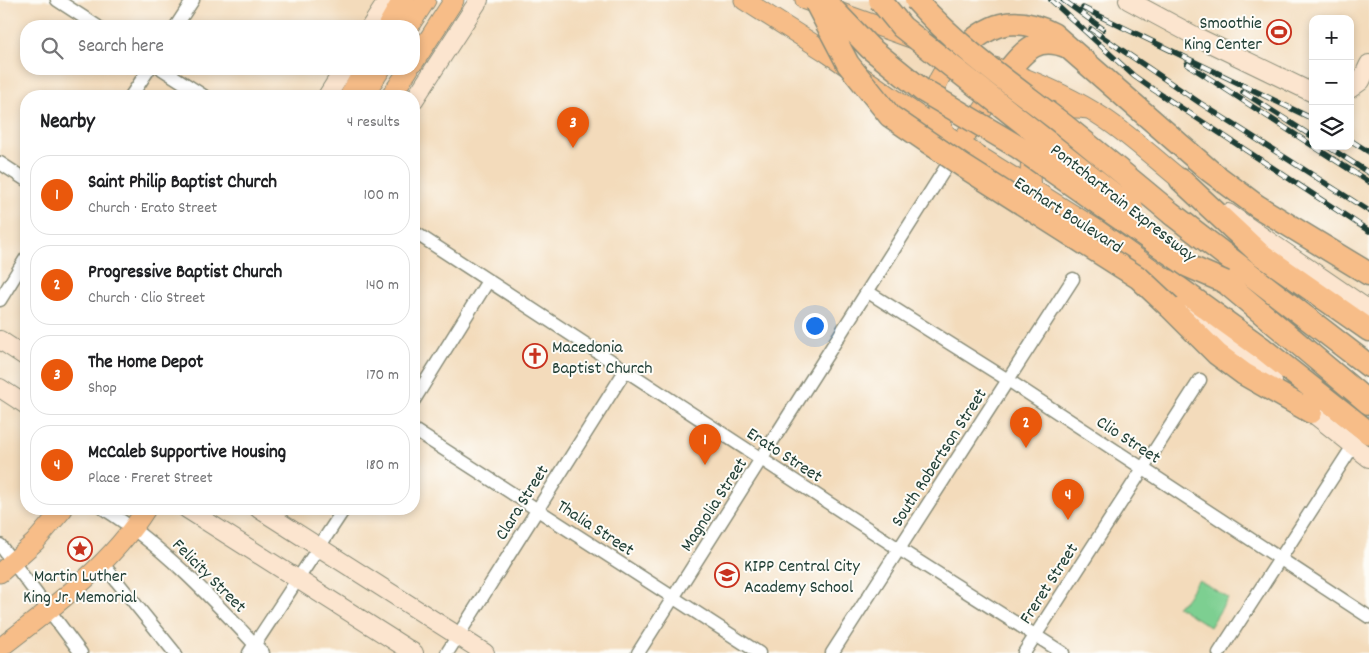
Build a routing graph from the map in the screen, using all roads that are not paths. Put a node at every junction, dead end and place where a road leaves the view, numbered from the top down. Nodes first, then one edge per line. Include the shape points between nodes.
1 (57, 0) edge
2 (193, 0) edge
3 (388, 0) edge
4 (404, 0) edge
5 (426, 0) edge
6 (454, 0) edge
7 (479, 0) edge
8 (744, 0) edge
9 (805, 0) edge
10 (815, 0) edge
11 (824, 0) edge
12 (880, 0) edge
13 (916, 0) edge
14 (1128, 0) edge
15 (88, 20) edge
16 (180, 20) edge
17 (375, 20) edge
18 (392, 20) edge
19 (413, 20) edge
20 (1075, 52) junction
21 (420, 53) edge
22 (958, 54) junction
23 (1369, 64) edge
24 (1007, 72) junction
25 (145, 75) edge
26 (171, 75) edge
27 (340, 75) edge
28 (363, 75) edge
29 (377, 75) edge
30 (405, 75) edge
31 (1354, 86) edge
32 (135, 90) edge
33 (195, 90) edge
34 (331, 90) edge
35 (354, 90) edge
36 (367, 90) edge
37 (395, 90) edge
38 (420, 91) edge
39 (1309, 91) edge
40 (1089, 109) junction
41 (953, 139) junction
42 (0, 163) edge
43 (20, 176) edge
44 (1181, 180) junction
45 (1031, 189) junction
46 (1172, 214) junction
47 (420, 236) edge
48 (20, 268) edge
49 (1369, 274) edge
50 (1073, 279) dead end
51 (488, 281) junction
52 (1169, 281) joint
53 (1225, 282) junction
54 (868, 292) junction
55 (0, 300) edge
56 (1369, 310) edge
57 (1369, 330) edge
58 (0, 340) edge
59 (1369, 345) edge
60 (20, 353) edge
61 (1369, 366) edge
62 (625, 371) junction
63 (1008, 380) junction
64 (1200, 380) dead end
65 (0, 388) edge
66 (420, 390) edge
67 (20, 401) edge
68 (1369, 403) edge
69 (1318, 406) junction
70 (420, 434) edge
71 (1361, 440) edge
72 (1369, 458) edge
73 (762, 460) junction
74 (1142, 469) junction
75 (537, 510) junction
76 (57, 515) edge
77 (113, 515) edge
78 (142, 515) edge
79 (197, 515) edge
80 (268, 515) edge
81 (340, 515) edge
82 (134, 528) junction
83 (0, 545) edge
84 (319, 548) junction
85 (899, 549) junction
86 (1280, 559) junction
87 (102, 562) junction
88 (7, 568) edge
89 (299, 579) junction
90 (673, 598) junction
91 (49, 610) junction
92 (1369, 617) edge
93 (458, 635) junction
94 (1035, 635) junction
95 (0, 648) edge
96 (255, 650) edge
97 (81, 653) edge
98 (175, 653) edge
99 (414, 653) edge
100 (447, 653) edge
101 (485, 653) edge
102 (638, 653) edge
103 (759, 653) edge
104 (832, 653) edge
105 (1024, 653) edge
106 (1063, 653) edge
107 (1220, 653) edge

1 - 15 street
2 - 16 street
3 - 17 street
4 - 18 highway
5 - 19 main road
6 - 21 main road
7 - 38 street
8 - 41 main road, Earhart Boulevard
9 - 22 main road
10 - 69 highway, bridge via 848,64 890,116 1139,278 1216,354 1244,374
11 - 53 highway, bridge via 870,48 922,90 1018,147 1188,266
12 - 53 highway, Pontchartrain Expressway, bridge via 902,27
13 - 46 highway, Pontchartrain Expressway, bridge via 1007,84 1064,125
14 - 39 street
20 - 22 highway via 1040,27 1009,24 994,26 978,34
20 - 24 highway via 1059,43 1041,43 1026,49
20 - 49 highway via 1210,171 1258,206
22 - 24 main road
22 - 41 main road via 936,81 935,92 937,108
23 - 31 street via 1361,81
24 - 40 main road
24 - 41 main road
25 - 32 street
26 - 33 street
27 - 34 street
28 - 35 highway
29 - 36 main road
30 - 37 main road
40 - 44 main road
40 - 45 main road via 1065,108 1046,121 1032,145
41 - 45 main road, Earhart Boulevard
41 - 54 street, Magnolia Street
42 - 43 street
44 - 56 street
44 - 57 highway via 1259,253
45 - 52 main road, Earhart Boulevard via 1096,229
46 - 59 highway
46 - 61 highway, Pontchartrain Expressway
47 - 51 street, Erato Street
48 - 55 street
50 - 63 street, South Robertson Street
51 - 62 street, Erato Street
51 - 66 street
52 - 69 highway via 1263,349
53 - 68 highway, Pontchartrain Expressway
54 - 63 street, Clio Street
54 - 73 street, Magnolia Street
58 - 60 street
62 - 73 street, Erato Street
62 - 75 street, Clara Street
63 - 74 street, Clio Street
63 - 85 street, South Robertson Street
64 - 74 street, Freret Street
65 - 67 street
69 - 71 highway
70 - 75 street, Thalia Street
71 - 72 street
71 - 86 street
73 - 85 street, Erato Street
73 - 90 street, Magnolia Street
74 - 86 street, Clio Street
74 - 94 street, Freret Street
75 - 90 street, Thalia Street
75 - 93 street, Clara Street
76 - 88 main road
77 - 82 street, Felicity Street
78 - 82 main road
79 - 89 street
80 - 84 street
81 - 84 street
82 - 87 main road
82 - 96 street, Felicity Street via 188,576
83 - 88 street
84 - 89 street
84 - 93 street
85 - 94 street, Erato Street
85 - 104 street, South Robertson Street
86 - 92 street, Clio Street
86 - 107 street
87 - 91 main road
87 - 98 street
88 - 91 street
89 - 96 street
89 - 99 street
90 - 102 street, Magnolia Street
90 - 103 street, Thalia Street
91 - 95 main road
91 - 97 street
93 - 100 street, Clara Street
93 - 101 street
94 - 105 street, Freret Street
94 - 106 street, Erato Street

